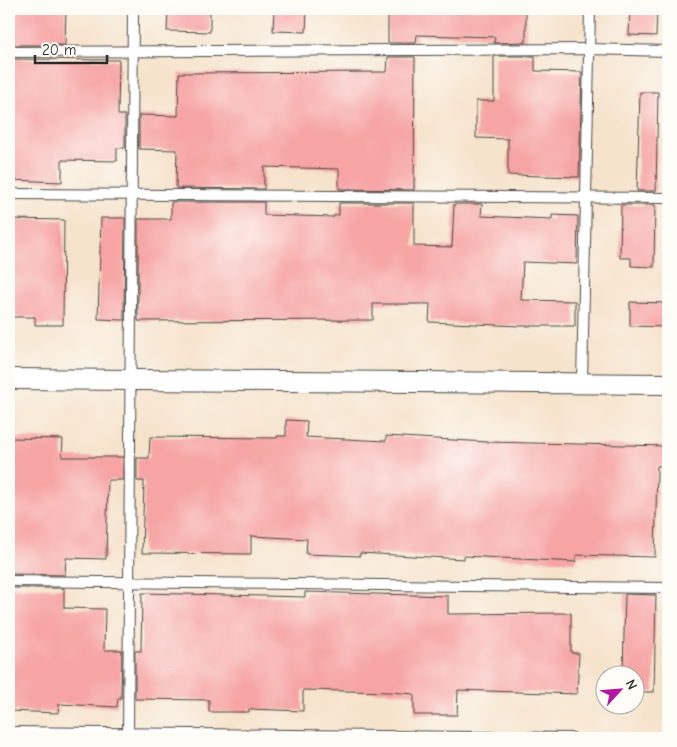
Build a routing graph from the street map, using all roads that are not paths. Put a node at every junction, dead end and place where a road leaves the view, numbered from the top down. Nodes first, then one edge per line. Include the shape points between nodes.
1 (133, 9) edge
2 (590, 9) edge
3 (589, 49) junction
4 (668, 51) edge
5 (9, 52) edge
6 (133, 52) junction
7 (9, 194) edge
8 (132, 195) junction
9 (586, 198) junction
10 (668, 198) edge
11 (9, 379) edge
12 (131, 380) junction
13 (582, 383) junction
14 (668, 384) edge
15 (9, 581) edge
16 (129, 583) junction
17 (668, 588) edge
18 (9, 732) edge
19 (128, 735) edge
20 (572, 738) edge

1 - 6 lane
2 - 3 lane
3 - 4 lane
3 - 6 lane
3 - 9 lane
5 - 6 lane
6 - 8 lane
7 - 8 lane
8 - 9 lane
8 - 12 lane
9 - 10 lane
9 - 13 lane
11 - 12 street
12 - 13 street
12 - 16 lane
13 - 14 street
15 - 16 lane
16 - 17 lane
16 - 19 lane
18 - 19 lane
19 - 20 lane

